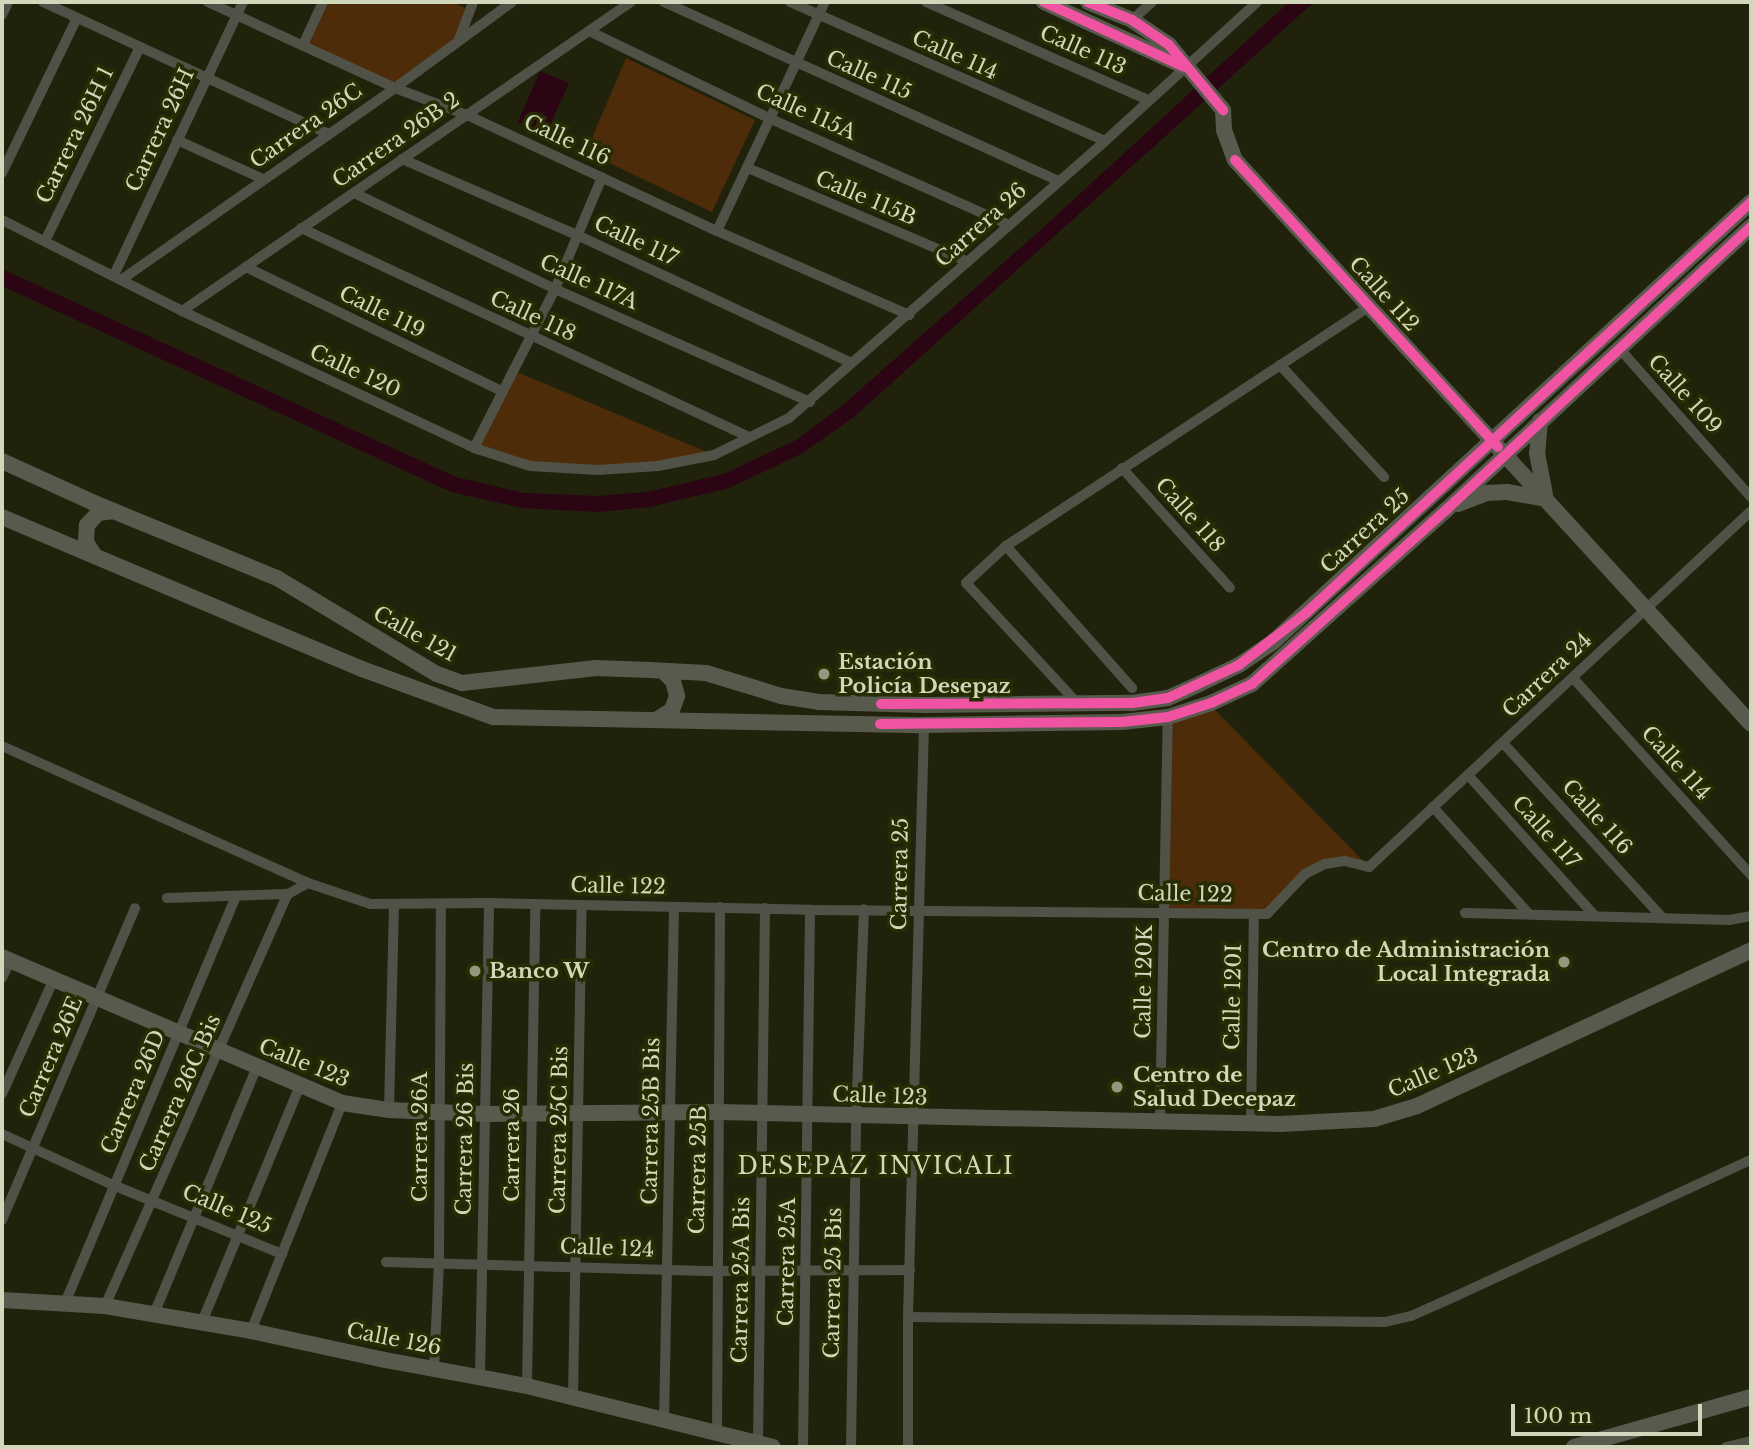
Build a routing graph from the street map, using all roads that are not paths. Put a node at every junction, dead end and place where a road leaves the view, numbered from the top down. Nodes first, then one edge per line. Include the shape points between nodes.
1 (8, 2) edge
2 (43, 2) edge
3 (208, 2) edge
4 (243, 2) edge
5 (323, 2) edge
6 (473, 2) edge
7 (512, 2) edge
8 (631, 2) edge
9 (663, 2) edge
10 (790, 2) edge
11 (825, 2) edge
12 (926, 2) edge
13 (1044, 2) edge
14 (1088, 2) edge
15 (1152, 2) edge
16 (1257, 2) edge
17 (2, 15) edge
18 (237, 15) junction
19 (818, 16) junction
20 (78, 18) junction
21 (1132, 20) junction
22 (589, 31) junction
23 (459, 39) junction
24 (303, 46) junction
25 (140, 47) junction
26 (796, 64) junction
27 (1188, 71) junction
28 (206, 78) junction
29 (395, 88) junction
30 (1148, 100) junction
31 (467, 114) junction
32 (771, 118) junction
33 (326, 134) junction
34 (177, 140) junction
35 (1105, 142) junction
36 (402, 159) junction
37 (748, 168) junction
38 (2, 173) edge
39 (602, 177) junction
40 (262, 179) junction
41 (1059, 181) junction
42 (354, 193) junction
43 (1751, 202) edge
44 (2, 220) edge
45 (1009, 225) junction
46 (1751, 227) edge
47 (301, 228) junction
48 (717, 231) junction
49 (577, 235) junction
50 (45, 241) junction
51 (968, 262) junction
52 (246, 267) junction
53 (117, 278) junction
54 (555, 289) junction
55 (1369, 307) junction
56 (182, 311) junction
57 (909, 315) junction
58 (531, 337) junction
59 (1619, 348) junction
60 (851, 363) junction
61 (1280, 365) junction
62 (500, 391) junction
63 (810, 402) junction
64 (1540, 421) junction
65 (750, 437) junction
66 (1491, 440) junction
67 (474, 448) junction
68 (714, 455) joint
69 (1505, 455) junction
70 (2, 461) edge
71 (1122, 468) junction
72 (1384, 477) dead end
73 (1751, 496) edge
74 (1547, 500) junction
75 (1447, 510) junction
76 (1751, 511) edge
77 (114, 512) junction
78 (2, 517) edge
79 (1006, 546) junction
80 (95, 556) junction
81 (1230, 588) dead end
82 (1647, 609) junction
83 (663, 671) junction
84 (1573, 678) junction
85 (1132, 688) dead end
86 (924, 705) joint
87 (1079, 705) junction
88 (1168, 717) junction
89 (654, 721) junction
90 (1751, 723) edge
91 (924, 725) junction
92 (1503, 743) junction
93 (2, 746) edge
94 (1468, 775) junction
95 (1433, 807) junction
96 (1751, 875) edge
97 (308, 883) junction
98 (288, 894) junction
99 (236, 897) junction
100 (167, 898) dead end
101 (489, 902) junction
102 (394, 904) junction
103 (535, 904) junction
104 (441, 905) junction
105 (582, 905) junction
106 (674, 907) junction
107 (720, 907) junction
108 (135, 908) dead end
109 (765, 908) junction
110 (864, 909) junction
111 (810, 910) junction
112 (921, 910) junction
113 (1165, 912) junction
114 (1465, 913) dead end
115 (1254, 914) junction
116 (1267, 914) joint
117 (1529, 914) junction
118 (1595, 916) junction
119 (1751, 916) edge
120 (1662, 917) junction
121 (1751, 950) edge
122 (6, 959) edge
123 (2, 978) edge
124 (53, 981) junction
125 (97, 998) junction
126 (179, 1033) junction
127 (220, 1051) junction
128 (257, 1067) junction
129 (300, 1086) junction
130 (2, 1094) edge
131 (342, 1103) junction
132 (389, 1110) junction
133 (440, 1112) junction
134 (670, 1112) junction
135 (718, 1112) junction
136 (485, 1114) junction
137 (531, 1114) junction
138 (578, 1114) junction
139 (761, 1114) junction
140 (808, 1115) junction
141 (856, 1117) junction
142 (914, 1118) junction
143 (1160, 1122) junction
144 (1251, 1122) junction
145 (2, 1134) edge
146 (33, 1148) junction
147 (1751, 1160) edge
148 (113, 1185) junction
149 (154, 1199) junction
150 (195, 1216) junction
151 (2, 1220) edge
152 (238, 1235) junction
153 (282, 1254) junction
154 (386, 1262) dead end
155 (439, 1262) junction
156 (483, 1263) junction
157 (531, 1265) junction
158 (576, 1266) junction
159 (669, 1269) junction
160 (910, 1270) junction
161 (715, 1271) junction
162 (761, 1271) junction
163 (852, 1271) junction
164 (806, 1272) junction
165 (2, 1300) edge
166 (65, 1303) junction
167 (105, 1306) junction
168 (154, 1314) junction
169 (908, 1317) junction
170 (202, 1322) junction
171 (251, 1331) junction
172 (434, 1369) junction
173 (480, 1376) junction
174 (527, 1386) junction
175 (1751, 1397) edge
176 (573, 1399) junction
177 (664, 1420) junction
178 (717, 1434) junction
179 (1751, 1441) edge
180 (766, 1445) edge
181 (803, 1447) edge
182 (851, 1447) edge
183 (908, 1447) edge
184 (1574, 1447) edge
185 (1726, 1447) edge

1 - 17 street
2 - 20 street
3 - 18 street, Calle 116
4 - 18 street, Carrera 26H
5 - 24 street
6 - 23 street
7 - 23 street, Carrera 26C
8 - 22 street, Carrera 26B 2
9 - 26 street, Calle 115
10 - 19 street, Calle 114
11 - 19 street
12 - 30 street, Calle 113
13 - 27 main road, Calle 112
14 - 21 main road, Calle 112
15 - 21 street
16 - 27 street, Carrera 26
18 - 24 street, Calle 116
18 - 28 street, Carrera 26H
19 - 26 street
19 - 35 street, Calle 114
20 - 25 street
20 - 38 street
21 - 27 main road, Calle 112 via 1169,45
22 - 31 street, Carrera 26B 2
22 - 32 street, Calle 115A
23 - 29 street, Carrera 26C
24 - 29 street, Calle 116
25 - 28 street
25 - 50 street, Carrera 26H 1
26 - 32 street
26 - 41 street, Calle 115
27 - 30 street, Carrera 26
27 - 55 main road, Calle 112 via 1223,110 1224,130 1235,160
28 - 33 street
28 - 34 street, Carrera 26H
29 - 31 street, Calle 116
29 - 33 street, Carrera 26C
30 - 35 street, Carrera 26
31 - 36 street, Carrera 26B 2
31 - 39 street, Calle 116
32 - 37 street
32 - 45 street, Calle 115A
33 - 40 street, Carrera 26C
34 - 40 street
34 - 53 street, Carrera 26H
35 - 41 street, Carrera 26
36 - 42 street, Carrera 26B 2
36 - 49 street, Calle 117
37 - 48 street
37 - 51 street, Calle 115B
39 - 48 street, Calle 116
39 - 49 street
40 - 53 street, Carrera 26C
41 - 45 street, Carrera 26
42 - 47 street, Carrera 26B 2
42 - 54 street, Calle 117A
43 - 66 main road, Carrera 25
44 - 50 street, Calle 120
45 - 51 street, Carrera 26
46 - 59 main road, Carrera 25
47 - 52 street, Carrera 26B 2
47 - 58 street, Calle 118
48 - 57 street, Calle 116
49 - 54 street
49 - 60 street, Calle 117
50 - 53 street, Calle 120
51 - 57 street, Carrera 26
52 - 56 street, Carrera 26B 2
52 - 62 street, Calle 119
53 - 56 street, Calle 120
54 - 58 street
54 - 63 street, Calle 117A
55 - 61 street
55 - 66 main road, Calle 112
56 - 67 street, Calle 120
57 - 60 street, Carrera 26
58 - 62 street
58 - 65 street, Calle 118
59 - 64 main road, Carrera 25
59 - 73 street, Calle 109
60 - 63 street, Carrera 26
61 - 71 street
61 - 72 street
62 - 67 street
63 - 65 street, Carrera 26
64 - 69 main road, Carrera 25
64 - 74 main road via 1537,453
65 - 68 street, Carrera 26
66 - 69 main road, Calle 112
66 - 87 main road, Carrera 25 via 1306,614 1239,665 1168,698
67 - 68 street, Calle 120 via 530,466 598,470 658,466
69 - 74 main road, Calle 112
69 - 75 main road, Carrera 25
70 - 77 main road, Calle 121
71 - 79 street
71 - 81 street, Calle 118
74 - 75 main road via 1497,492 1465,499
74 - 82 main road, Calle 112
75 - 88 main road, Carrera 25 via 1252,684
76 - 82 street, Carrera 24
77 - 80 main road via 98,513 87,525 86,542
77 - 83 main road, Calle 121 via 277,578 437,674 462,683 596,668
78 - 80 main road
79 - 85 street
79 - 87 street via 966,583
80 - 89 main road via 362,669 494,716
82 - 84 street, Carrera 24
82 - 90 main road, Calle 112
83 - 86 main road, Calle 121 via 706,673 818,702
83 - 89 main road via 673,681 676,703 667,715
84 - 92 street, Carrera 24
84 - 96 street, Calle 114
86 - 87 main road, Carrera 25
88 - 91 main road, Carrera 25
88 - 113 street, Calle 120K
89 - 91 main road
91 - 112 street, Carrera 25
92 - 94 street, Carrera 24
92 - 120 street, Calle 116
93 - 97 street, Calle 122
94 - 95 street, Carrera 24
94 - 118 street, Calle 117
95 - 116 street, Carrera 24 via 1369,867 1345,861 1325,864 1305,874
95 - 117 street
97 - 98 street
97 - 102 street, Calle 122 via 370,904
98 - 99 street
98 - 127 street, Carrera 26C Bis
99 - 100 street
99 - 126 street, Carrera 26D
101 - 103 street, Calle 122
101 - 104 street, Calle 122
101 - 136 street, Carrera 26 Bis
102 - 104 street, Calle 122
102 - 132 street
103 - 105 street, Calle 122
103 - 137 street, Carrera 26
104 - 133 street, Carrera 26A
105 - 106 street, Calle 122
105 - 138 street, Carrera 25C Bis
106 - 107 street, Calle 122
106 - 134 street, Carrera 25B Bis
107 - 109 street, Calle 122
107 - 135 street, Carrera 25B
108 - 125 street, Carrera 26E
109 - 111 street, Calle 122
109 - 139 street, Carrera 25A Bis
110 - 111 street, Calle 122
110 - 112 street, Calle 122
110 - 141 street, Carrera 25 Bis
111 - 140 street, Carrera 25A
112 - 113 street, Calle 122
112 - 142 street, Carrera 25
113 - 115 street, Calle 122
113 - 143 street, Calle 120K
114 - 117 street
115 - 116 street, Calle 122
115 - 144 street, Calle 120I
117 - 118 street
118 - 120 street
119 - 120 street via 1729,920
121 - 144 main road, Calle 123 via 1417,1106 1342,1123
122 - 123 street
122 - 124 main road, Calle 123
124 - 125 main road, Calle 123
124 - 130 street
125 - 126 main road, Calle 123
125 - 146 street, Carrera 26E
126 - 127 main road, Calle 123
126 - 148 street, Carrera 26D
127 - 128 main road, Calle 123
127 - 149 street, Carrera 26C Bis
128 - 129 main road, Calle 123
128 - 150 street
129 - 131 main road, Calle 123
129 - 152 street
131 - 132 main road, Calle 123
131 - 153 street
132 - 133 main road, Calle 123
133 - 136 main road, Calle 123
133 - 155 street, Carrera 26A
134 - 135 main road, Calle 123
134 - 138 main road, Calle 123
134 - 159 street, Carrera 25B Bis
135 - 139 main road, Calle 123
135 - 161 street, Carrera 25B
136 - 137 main road, Calle 123
136 - 156 street, Carrera 26 Bis
137 - 138 main road, Calle 123
137 - 157 street, Carrera 26
138 - 158 street, Carrera 25C Bis
139 - 140 main road, Calle 123
139 - 162 street, Carrera 25A Bis
140 - 141 main road, Calle 123
140 - 164 street, Carrera 25A
141 - 142 main road, Calle 123
141 - 163 street, Carrera 25 Bis
142 - 143 main road, Calle 123
142 - 160 street, Carrera 25
143 - 144 main road, Calle 123
145 - 146 street, Calle 125
146 - 148 street, Calle 125
146 - 151 street, Carrera 26E
147 - 169 street via 1411,1316 1385,1322
148 - 149 street, Calle 125
148 - 166 street, Carrera 26D
149 - 150 street, Calle 125
149 - 167 street, Carrera 26C Bis
150 - 152 street, Calle 125
150 - 168 street
152 - 153 street, Calle 125
152 - 170 street
153 - 171 street
154 - 155 street, Calle 124
155 - 156 street, Calle 124
155 - 172 street, Carrera 26A
156 - 157 street, Calle 124
156 - 173 street, Carrera 26 Bis
157 - 158 street, Calle 124
157 - 174 street, Carrera 26
158 - 159 street, Calle 124
158 - 176 street, Carrera 25C Bis
159 - 161 street, Calle 124
159 - 177 street, Carrera 25B Bis
160 - 163 street, Calle 124
160 - 169 street, Carrera 25
161 - 162 street, Calle 124
161 - 178 street, Carrera 25B
162 - 164 street, Calle 124
162 - 180 street, Carrera 25A Bis
163 - 164 street, Calle 124
163 - 182 street, Carrera 25 Bis
164 - 181 street, Carrera 25A
165 - 166 main road, Calle 126
166 - 167 main road, Calle 126
167 - 168 main road, Calle 126
168 - 170 main road, Calle 126
169 - 183 street, Carrera 25
170 - 171 main road, Calle 126
171 - 172 main road, Calle 126
172 - 173 main road, Calle 126
173 - 174 main road, Calle 126
174 - 176 main road, Calle 126
175 - 184 main road
176 - 177 main road, Calle 126
177 - 178 main road, Calle 126
178 - 180 main road, Calle 126
179 - 185 street

